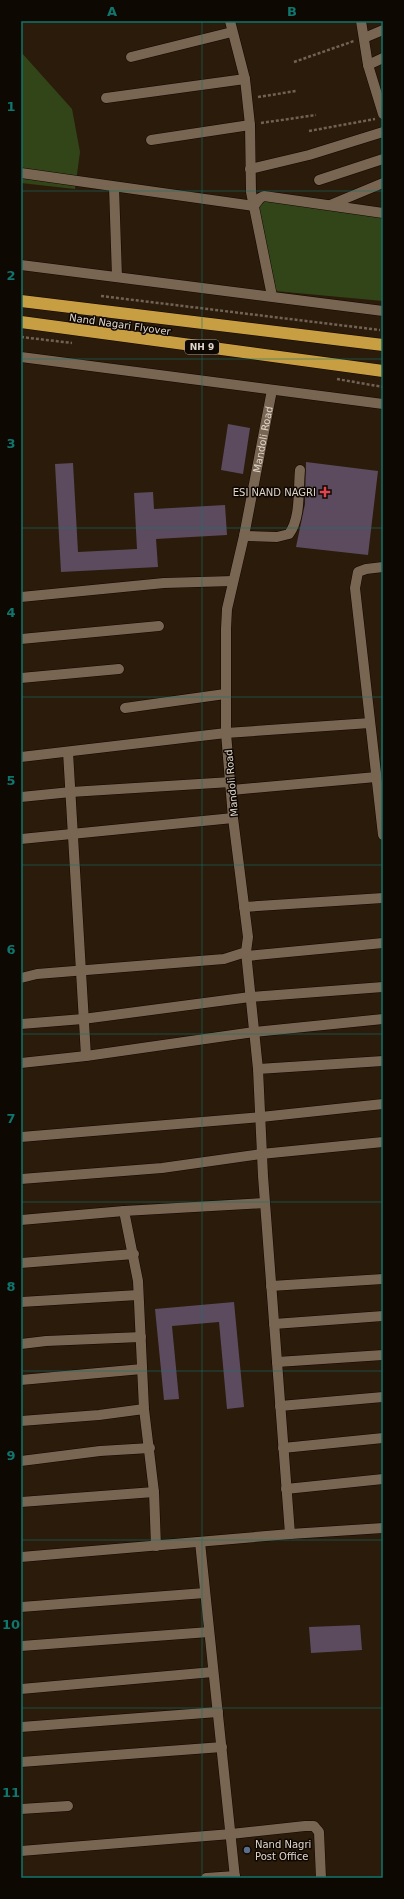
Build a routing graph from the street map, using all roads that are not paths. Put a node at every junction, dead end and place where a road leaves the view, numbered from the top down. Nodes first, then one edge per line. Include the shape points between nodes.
1 (230, 21) edge
2 (361, 21) edge
3 (383, 30) edge
4 (232, 32) junction
5 (364, 38) junction
6 (132, 57) dead end
7 (383, 58) edge
8 (368, 65) junction
9 (245, 79) junction
10 (381, 96) edge
11 (106, 98) dead end
12 (383, 114) edge
13 (250, 125) junction
14 (383, 132) edge
15 (151, 140) dead end
16 (383, 159) edge
17 (250, 169) junction
18 (21, 173) edge
19 (320, 180) dead end
20 (383, 183) edge
21 (114, 187) junction
22 (330, 205) junction
23 (254, 206) junction
24 (383, 213) edge
25 (21, 264) edge
26 (117, 277) junction
27 (272, 296) junction
28 (21, 301) edge
29 (383, 311) edge
30 (21, 322) edge
31 (383, 345) edge
32 (21, 357) edge
33 (383, 371) edge
34 (272, 390) junction
35 (383, 404) edge
36 (300, 470) dead end
37 (244, 536) junction
38 (383, 567) edge
39 (233, 581) junction
40 (21, 597) edge
41 (159, 626) dead end
42 (21, 639) edge
43 (118, 669) dead end
44 (21, 678) edge
45 (225, 694) junction
46 (125, 708) dead end
47 (370, 723) junction
48 (226, 733) junction
49 (378, 750) edge
50 (68, 752) junction
51 (21, 757) edge
52 (376, 777) junction
53 (231, 786) junction
54 (71, 792) junction
55 (21, 797) edge
56 (234, 818) junction
57 (74, 833) junction
58 (383, 835) edge
59 (21, 839) edge
60 (383, 898) edge
61 (244, 907) junction
62 (383, 943) edge
63 (246, 954) junction
64 (79, 971) junction
65 (21, 978) edge
66 (383, 987) edge
67 (250, 997) junction
68 (83, 1018) junction
69 (383, 1019) edge
70 (21, 1024) edge
71 (254, 1032) junction
72 (86, 1056) junction
73 (383, 1060) edge
74 (21, 1063) edge
75 (258, 1069) junction
76 (383, 1104) edge
77 (260, 1118) junction
78 (21, 1137) edge
79 (383, 1142) edge
80 (261, 1154) junction
81 (21, 1179) edge
82 (265, 1203) junction
83 (124, 1211) junction
84 (21, 1220) edge
85 (134, 1254) junction
86 (21, 1263) edge
87 (383, 1279) edge
88 (271, 1286) junction
89 (138, 1295) junction
90 (21, 1302) edge
91 (383, 1316) edge
92 (274, 1324) junction
93 (141, 1337) junction
94 (21, 1344) edge
95 (383, 1355) edge
96 (277, 1362) junction
97 (142, 1369) junction
98 (21, 1380) edge
99 (383, 1397) edge
100 (280, 1406) junction
101 (144, 1409) junction
102 (21, 1420) edge
103 (383, 1438) edge
104 (150, 1448) junction
105 (283, 1448) junction
106 (21, 1461) edge
107 (383, 1479) edge
108 (286, 1488) junction
109 (154, 1492) junction
110 (21, 1502) edge
111 (383, 1528) edge
112 (290, 1534) junction
113 (200, 1542) junction
114 (156, 1546) junction
115 (21, 1558) edge
116 (205, 1593) junction
117 (21, 1607) edge
118 (209, 1632) junction
119 (21, 1646) edge
120 (214, 1672) junction
121 (21, 1689) edge
122 (218, 1712) junction
123 (21, 1728) edge
124 (222, 1747) junction
125 (21, 1762) edge
126 (68, 1806) dead end
127 (21, 1809) edge
128 (231, 1834) junction
129 (21, 1851) edge
130 (235, 1877) edge
131 (206, 1878) edge
132 (321, 1878) edge

1 - 4 street
2 - 5 street
3 - 5 street
4 - 6 street
4 - 9 street
5 - 8 street
7 - 8 street
8 - 10 street
9 - 11 street
9 - 13 street
10 - 12 street
13 - 15 street
13 - 17 street
14 - 17 street via 309,155
16 - 19 street
17 - 23 street
18 - 21 street
20 - 22 street
21 - 23 street
21 - 26 street
22 - 23 street via 264,196
22 - 24 street
23 - 27 street
25 - 26 street
26 - 27 street
27 - 29 street
28 - 31 highway, Nand Nagari Flyover / NH 9
30 - 33 highway, Nand Nagari Flyover / NH 9
32 - 34 street
34 - 35 street
34 - 37 street, Mandoli Road
36 - 37 street via 296,518 294,528 289,534 277,537
37 - 39 street, Mandoli Road
38 - 47 street via 358,572 355,588
39 - 40 street via 164,583
39 - 45 street, Mandoli Road via 227,609
41 - 42 street
43 - 44 street
45 - 46 street
45 - 48 street, Mandoli Road
47 - 48 street
47 - 49 street
48 - 50 street
48 - 53 street, Mandoli Road
49 - 52 street
50 - 51 street
50 - 54 street
52 - 53 street
52 - 58 street
53 - 54 street
53 - 56 street, Mandoli Road
54 - 55 street
54 - 57 street
56 - 57 street
56 - 61 street, Mandoli Road
57 - 59 street
57 - 64 street
60 - 61 street
61 - 63 street, Mandoli Road via 248,937
62 - 63 street
63 - 64 street via 224,959
63 - 67 street, Mandoli Road
64 - 65 street via 37,974
64 - 68 street
66 - 67 street
67 - 68 street
67 - 71 street, Mandoli Road
68 - 70 street
68 - 72 street
69 - 71 street
71 - 72 street
71 - 75 street, Mandoli Road
72 - 74 street
73 - 75 street
75 - 77 street, Mandoli Road
76 - 77 street
77 - 78 street
77 - 80 street, Mandoli Road
79 - 80 street
80 - 81 street via 162,1168
80 - 82 street, Mandoli Road
82 - 83 street
82 - 88 street, Mandoli Road
83 - 84 street
83 - 85 street
85 - 86 street
85 - 89 street
87 - 88 street
88 - 92 street, Mandoli Road
89 - 90 street
89 - 93 street
91 - 92 street
92 - 96 street, Mandoli Road
93 - 94 street
93 - 97 street
95 - 96 street
96 - 100 street, Mandoli Road
97 - 98 street
97 - 101 street
99 - 100 street
100 - 105 street, Mandoli Road
101 - 102 street
101 - 104 street
103 - 105 street
104 - 106 street via 100,1451
104 - 109 street
105 - 108 street, Mandoli Road
107 - 108 street
108 - 112 street, Mandoli Road
109 - 110 street
109 - 114 street
111 - 112 street
112 - 113 street
113 - 114 street
113 - 116 street
114 - 115 street
116 - 117 street
116 - 118 street
118 - 119 street
118 - 120 street
120 - 121 street
120 - 122 street
122 - 123 street
122 - 124 street
124 - 125 street
124 - 128 street
126 - 127 street
128 - 129 street
128 - 130 street
128 - 132 street via 314,1826 319,1832
130 - 131 street

